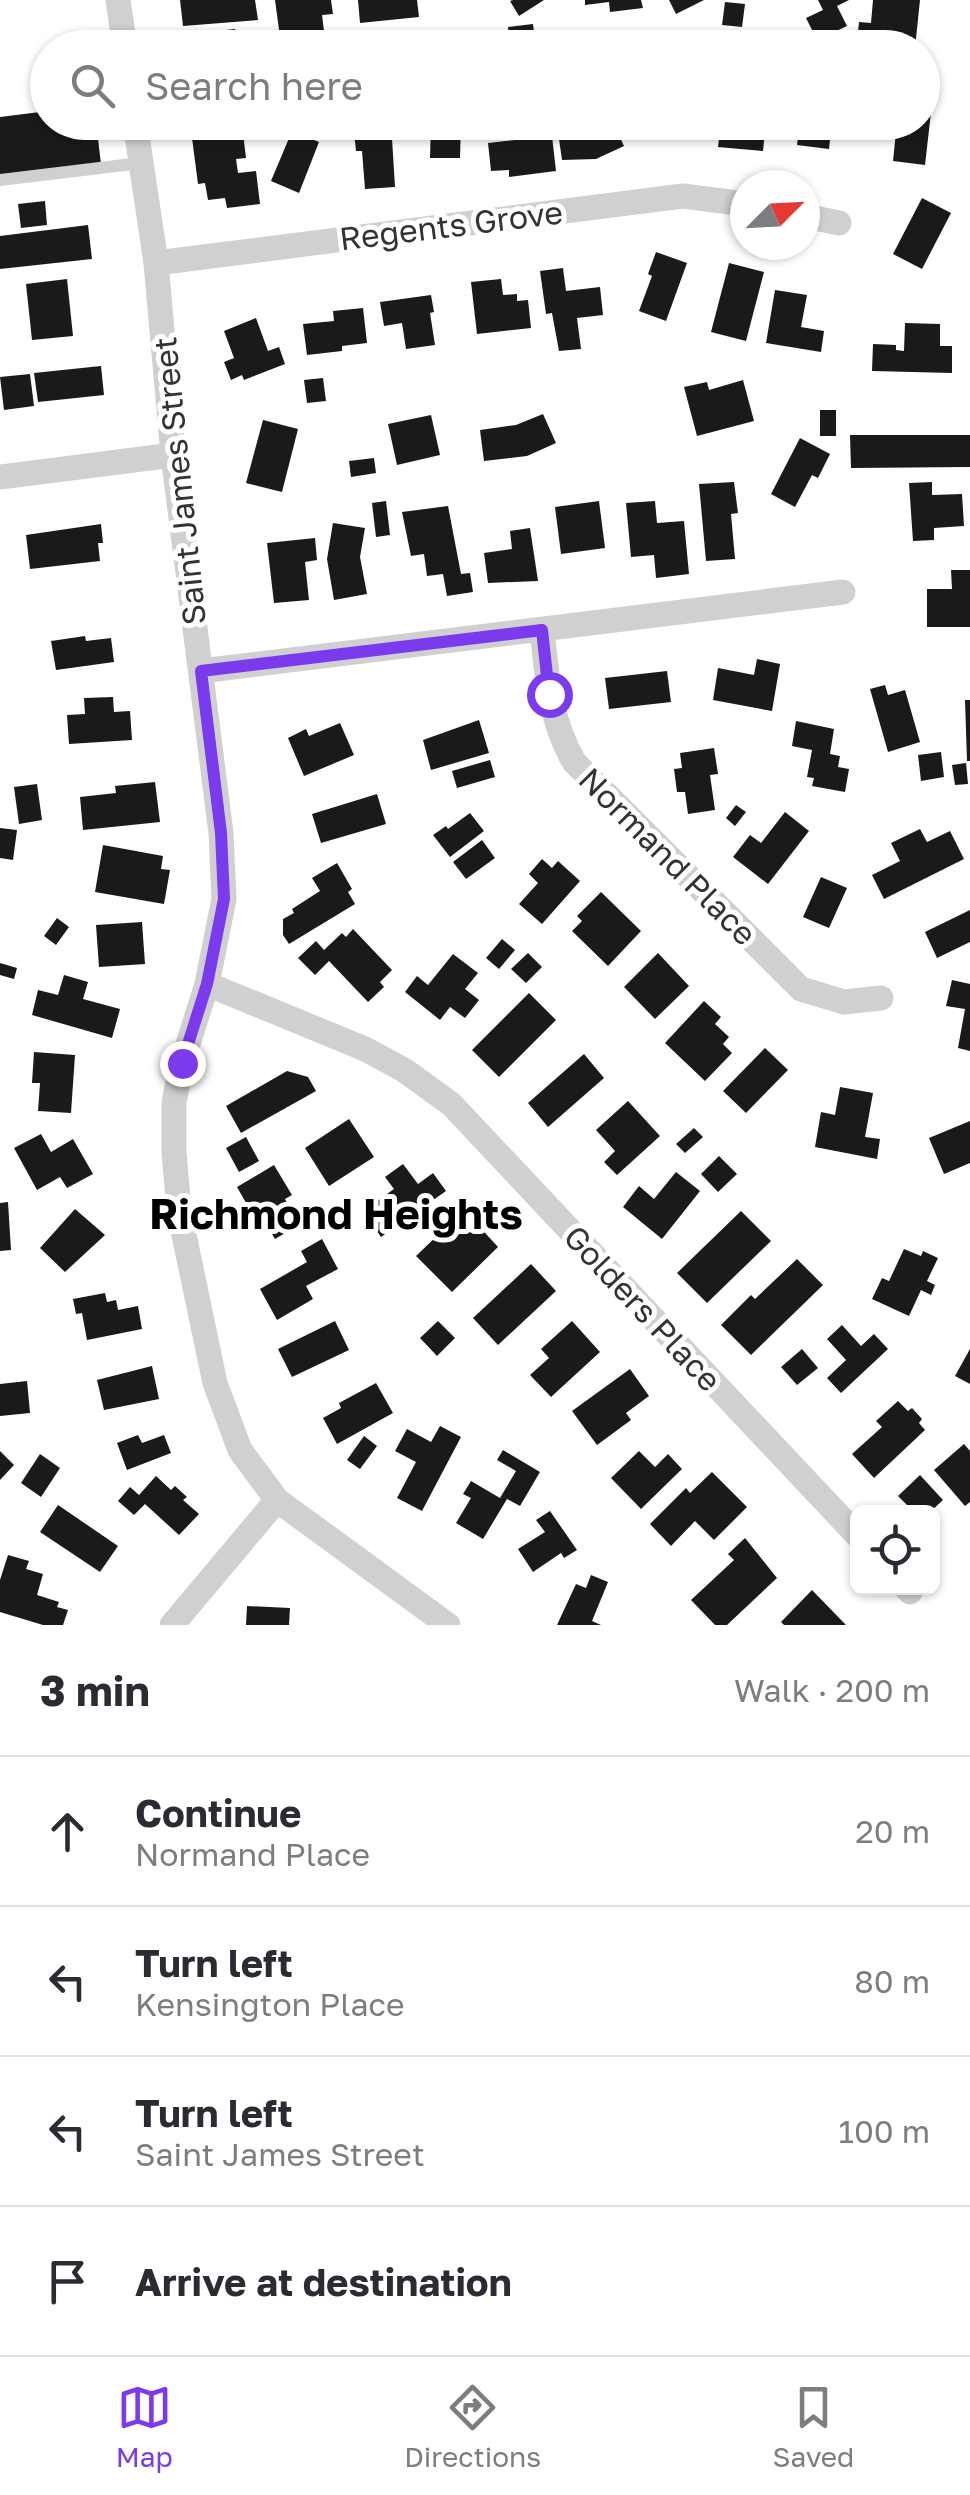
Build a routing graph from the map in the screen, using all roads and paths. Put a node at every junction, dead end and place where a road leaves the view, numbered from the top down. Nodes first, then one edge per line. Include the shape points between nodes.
1 (118, 0) edge
2 (122, 30) edge
3 (138, 140) edge
4 (141, 163) junction
5 (0, 180) edge
6 (730, 202) edge
7 (820, 219) edge
8 (839, 223) dead end
9 (156, 263) junction
10 (173, 455) junction
11 (0, 477) edge
12 (842, 592) dead end
13 (542, 630) junction
14 (201, 671) junction
15 (207, 984) junction
16 (881, 998) dead end
17 (277, 1500) junction
18 (850, 1528) edge
19 (172, 1625) edge
20 (448, 1625) edge

1 - 2 street
3 - 4 street, Saint James Street
4 - 5 lane
4 - 9 street, Saint James Street
6 - 9 street, Regents Grove via 683,196
7 - 8 street
9 - 10 street, Saint James Street
10 - 11 street
10 - 14 street, Saint James Street
12 - 13 street
13 - 14 street
13 - 16 street, Normand Place via 549,694 574,762 802,990 844,1002
14 - 15 street, Saint James Street via 224,899
15 - 17 street, Saint James Street via 174,1102 179,1211 215,1383 240,1450
15 - 18 street, Golders Place via 365,1049 451,1104
17 - 19 street
17 - 20 street, Saint James Street

